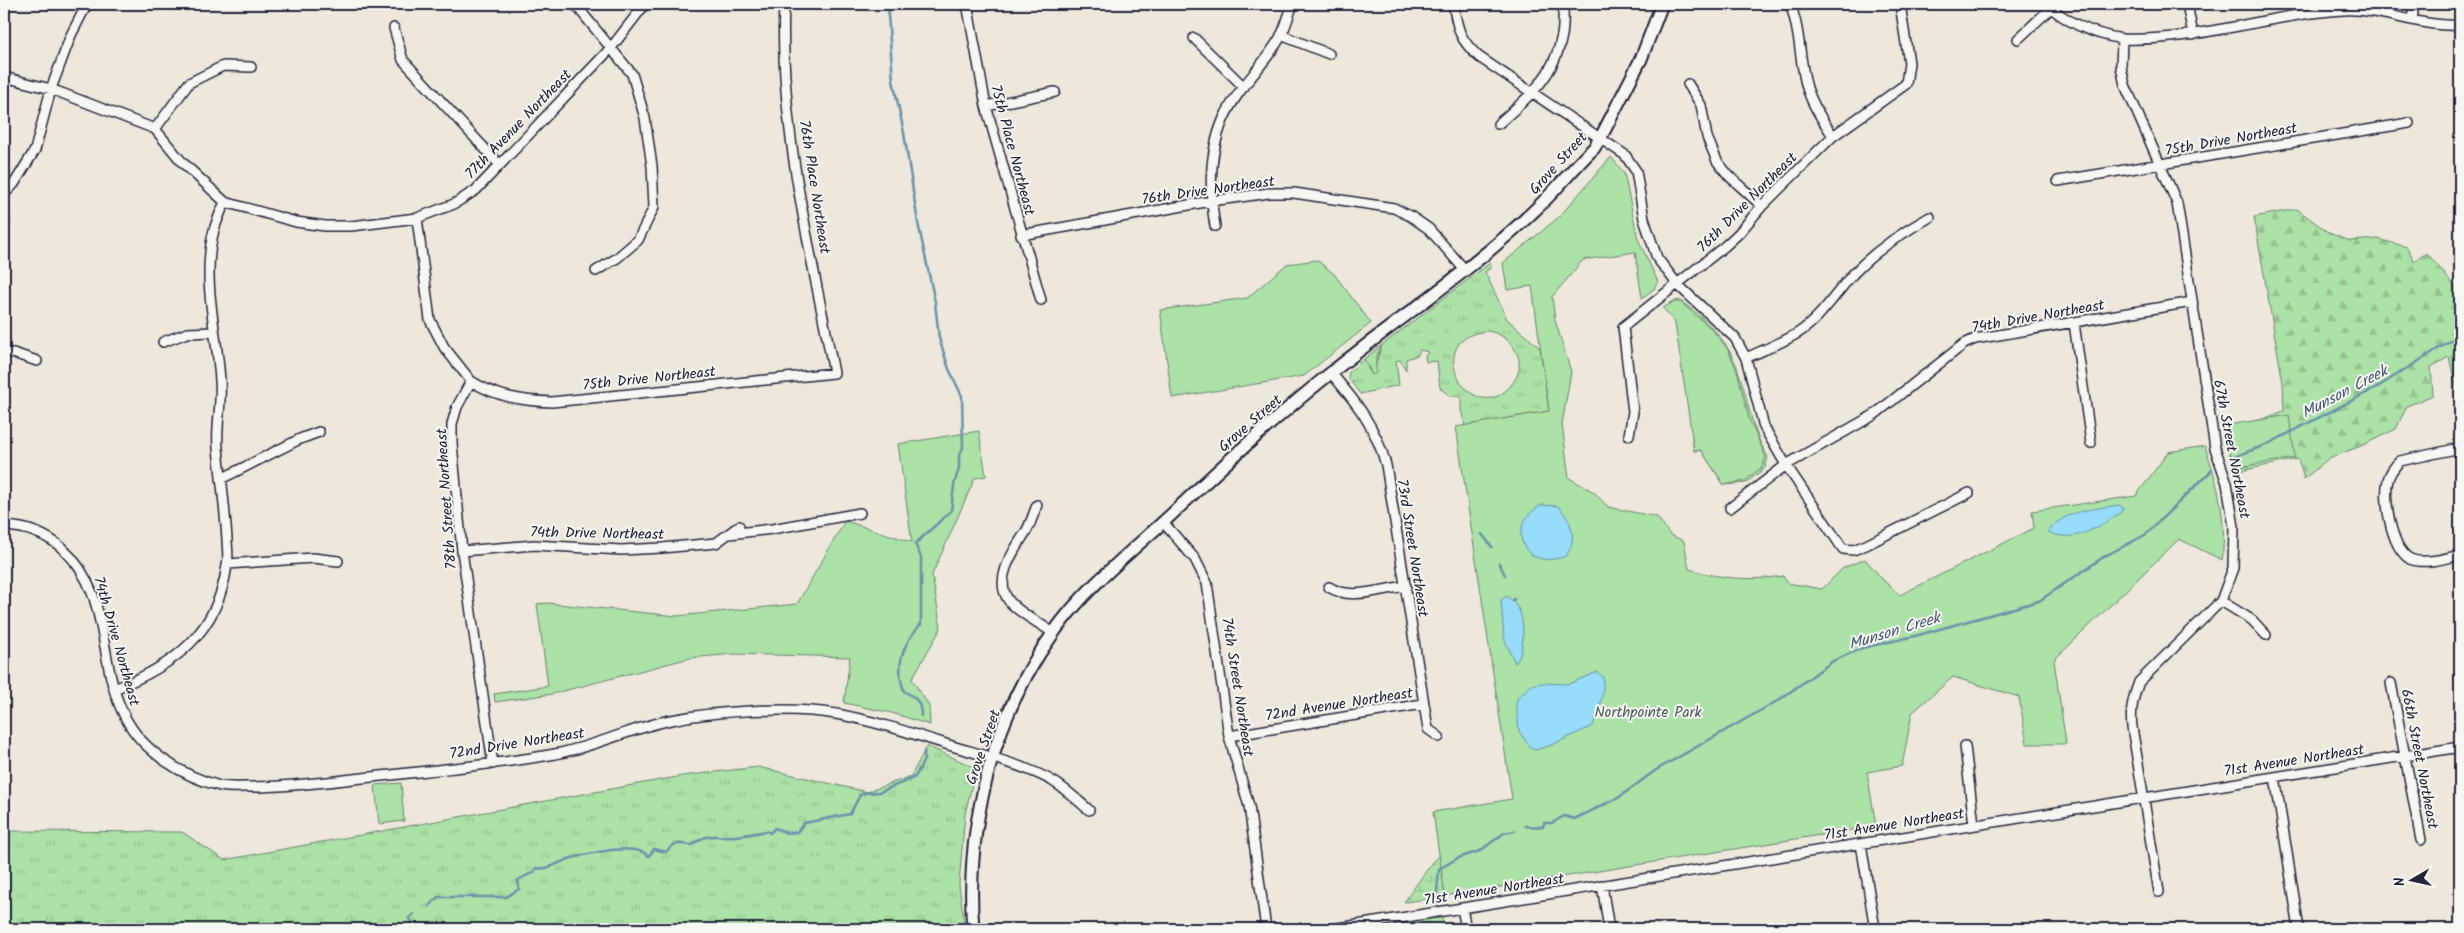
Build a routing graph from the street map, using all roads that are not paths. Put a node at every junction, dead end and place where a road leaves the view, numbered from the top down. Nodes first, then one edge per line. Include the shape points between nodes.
1 (87, 4) edge
2 (575, 4) edge
3 (645, 4) edge
4 (784, 4) edge
5 (969, 4) edge
6 (1293, 4) edge
7 (1453, 4) edge
8 (1563, 4) edge
9 (1662, 4) edge
10 (1790, 4) edge
11 (1900, 4) edge
12 (2187, 4) edge
13 (2306, 4) edge
14 (2414, 4) edge
15 (2049, 6) edge
16 (2308, 14) junction
17 (2412, 20) junction
18 (2460, 26) edge
19 (394, 28) dead end
20 (1282, 35) junction
21 (2193, 35) junction
22 (1194, 38) dead end
23 (2018, 39) dead end
24 (2122, 39) junction
25 (611, 48) junction
26 (1329, 54) dead end
27 (252, 67) dead end
28 (4, 77) edge
29 (1688, 84) dead end
30 (1244, 87) junction
31 (51, 88) junction
32 (1055, 92) dead end
33 (1534, 93) junction
34 (986, 106) junction
35 (2409, 123) dead end
36 (1498, 124) dead end
37 (155, 129) junction
38 (1833, 136) junction
39 (1601, 137) junction
40 (499, 164) junction
41 (2161, 165) junction
42 (2058, 181) dead end
43 (4, 194) edge
44 (1211, 201) junction
45 (225, 202) junction
46 (1762, 206) junction
47 (1930, 217) dead end
48 (417, 218) junction
49 (1215, 226) dead end
50 (1021, 235) junction
51 (1465, 270) junction
52 (596, 272) dead end
53 (1678, 285) junction
54 (1041, 300) dead end
55 (2192, 302) junction
56 (2074, 323) junction
57 (214, 332) junction
58 (163, 342) dead end
59 (4, 353) edge
60 (1746, 358) junction
61 (37, 361) dead end
62 (834, 373) joint
63 (1331, 373) junction
64 (471, 381) junction
65 (319, 432) dead end
66 (1629, 435) dead end
67 (2091, 444) dead end
68 (2460, 448) edge
69 (1786, 465) junction
70 (221, 479) junction
71 (1968, 493) dead end
72 (1037, 504) dead end
73 (1730, 508) dead end
74 (860, 512) dead end
75 (1163, 522) junction
76 (4, 526) edge
77 (739, 526) dead end
78 (728, 534) junction
79 (462, 551) junction
80 (2460, 555) edge
81 (338, 561) dead end
82 (228, 564) junction
83 (1406, 586) junction
84 (1328, 587) dead end
85 (2222, 601) junction
86 (1053, 633) junction
87 (2266, 635) dead end
88 (2391, 683) dead end
89 (114, 689) junction
90 (1424, 704) junction
91 (1229, 736) junction
92 (1440, 737) dead end
93 (1965, 746) dead end
94 (2460, 747) edge
95 (2406, 756) junction
96 (993, 758) junction
97 (493, 764) junction
98 (2275, 777) junction
99 (225, 787) joint
100 (2143, 798) junction
101 (1088, 810) dead end
102 (1974, 825) junction
103 (2421, 840) dead end
104 (1861, 844) junction
105 (1602, 886) junction
106 (2159, 892) dead end
107 (1462, 908) junction
108 (973, 929) edge
109 (1266, 929) edge
110 (1332, 929) edge
111 (1466, 929) edge
112 (1609, 929) edge
113 (1875, 929) edge
114 (2299, 929) edge

1 - 31 street
2 - 25 street
3 - 25 street, 77th Avenue Northeast
4 - 62 street, 76th Place Northeast via 782,34 793,159
5 - 34 street, 75th Place Northeast
6 - 20 street
7 - 33 street via 1458,33 1467,46
8 - 33 street via 1562,35 1550,71
9 - 39 street, Grove Street via 1637,67
10 - 38 street via 1796,19 1806,86
11 - 38 street, 76th Drive Northeast via 1909,63 1906,84
12 - 21 street
13 - 16 street
14 - 17 street
15 - 23 street
15 - 24 street via 2101,36
16 - 17 street via 2345,10
16 - 21 street
17 - 18 street
19 - 40 street via 403,60
20 - 26 street
20 - 30 street
21 - 24 street via 2154,40
22 - 30 street
24 - 41 street, 67th Street Northeast via 2121,68 2125,85
25 - 40 street, 77th Avenue Northeast
25 - 52 street via 632,74 645,118 654,207 638,240
27 - 37 street via 223,66 189,83
28 - 31 street, 77th Avenue Northeast
29 - 46 street via 1701,105 1716,161
30 - 44 street via 1225,117 1216,141
31 - 37 street, 77th Avenue Northeast
31 - 43 street via 35,150
32 - 34 street
33 - 36 street
33 - 39 street
34 - 50 street, 75th Place Northeast
35 - 41 street, 75th Drive Northeast
37 - 45 street, 77th Avenue Northeast via 182,162
38 - 46 street, 76th Drive Northeast
39 - 51 street, Grove Street via 1537,208
39 - 53 street via 1625,155 1636,170 1656,258
40 - 48 street, 77th Avenue Northeast via 476,190 454,204
41 - 42 street, 75th Drive Northeast
41 - 55 street, 67th Street Northeast via 2177,203
44 - 49 street
44 - 50 street, 76th Drive Northeast
44 - 51 street, 76th Drive Northeast via 1294,193 1394,208 1429,229
45 - 48 street, 77th Avenue Northeast via 296,222 326,226
45 - 57 street via 214,230 209,258
46 - 53 street, 76th Drive Northeast via 1740,233
47 - 60 street via 1879,249 1798,333
48 - 64 street via 430,320 444,347
50 - 54 street, 75th Place Northeast
51 - 63 street, Grove Street
53 - 60 street via 1735,338
53 - 66 street, 76th Drive Northeast via 1623,326 1633,412
55 - 56 street, 74th Drive Northeast
55 - 85 street, 67th Street Northeast via 2215,448 2227,483 2234,527 2233,568
56 - 67 street
56 - 69 street, 74th Drive Northeast via 1975,339 1964,344 1874,416
57 - 58 street via 187,333
57 - 70 street via 220,380 217,437
59 - 61 street via 13,352
60 - 69 street via 1764,427
62 - 64 street, 75th Drive Northeast via 552,402 529,402 505,396
63 - 75 street, Grove Street
63 - 83 street, 73rd Street Northeast via 1360,407 1381,446
64 - 79 street, 78th Street Northeast via 452,424
65 - 70 street
68 - 80 street via 2400,461 2388,478 2385,493 2395,537 2411,559 2427,561
69 - 71 street via 1842,549 1853,550 1866,545
69 - 73 street, 74th Drive Northeast
70 - 82 street
72 - 86 street via 1028,528 1008,560 1005,592 1009,600
74 - 78 street, 74th Drive Northeast
75 - 86 street, Grove Street via 1091,588
75 - 91 street, 74th Street Northeast via 1195,559 1207,583
76 - 89 street, 74th Drive Northeast via 38,532 56,542 86,576 97,608
77 - 78 street, 74th Drive Northeast
78 - 79 street, 74th Drive Northeast via 716,543 662,548 621,550 534,545
79 - 97 street, 78th Street Northeast
81 - 82 street via 313,558
82 - 89 street via 218,599 207,624 195,640 169,663
83 - 84 street via 1347,595
83 - 90 street, 73rd Street Northeast
85 - 87 street via 2252,620
85 - 100 street, 67th Street Northeast via 2139,682 2130,711
86 - 96 street, Grove Street via 1026,678
88 - 95 street, 66th Street Northeast
89 - 99 street, 74th Drive Northeast via 126,719 153,752 197,780
90 - 91 street, 72nd Avenue Northeast
90 - 92 street, 73rd Street Northeast via 1428,729
91 - 109 street, 74th Street Northeast via 1249,806
93 - 102 street
94 - 95 street, 71st Avenue Northeast
95 - 98 street, 71st Avenue Northeast
95 - 103 street, 66th Street Northeast
96 - 97 street, 72nd Drive Northeast via 834,713 797,710 673,719 631,730 596,745
96 - 101 street, 72nd Drive Northeast via 1052,781
96 - 108 street, Grove Street via 974,834 971,872
97 - 99 street, 72nd Drive Northeast via 272,787
98 - 100 street, 71st Avenue Northeast
98 - 114 street
100 - 102 street, 71st Avenue Northeast
100 - 106 street, 67th Street Northeast
102 - 104 street, 71st Avenue Northeast
104 - 105 street, 71st Avenue Northeast
104 - 113 street
105 - 107 street, 71st Avenue Northeast
105 - 112 street
107 - 110 street, 71st Avenue Northeast
107 - 111 street

